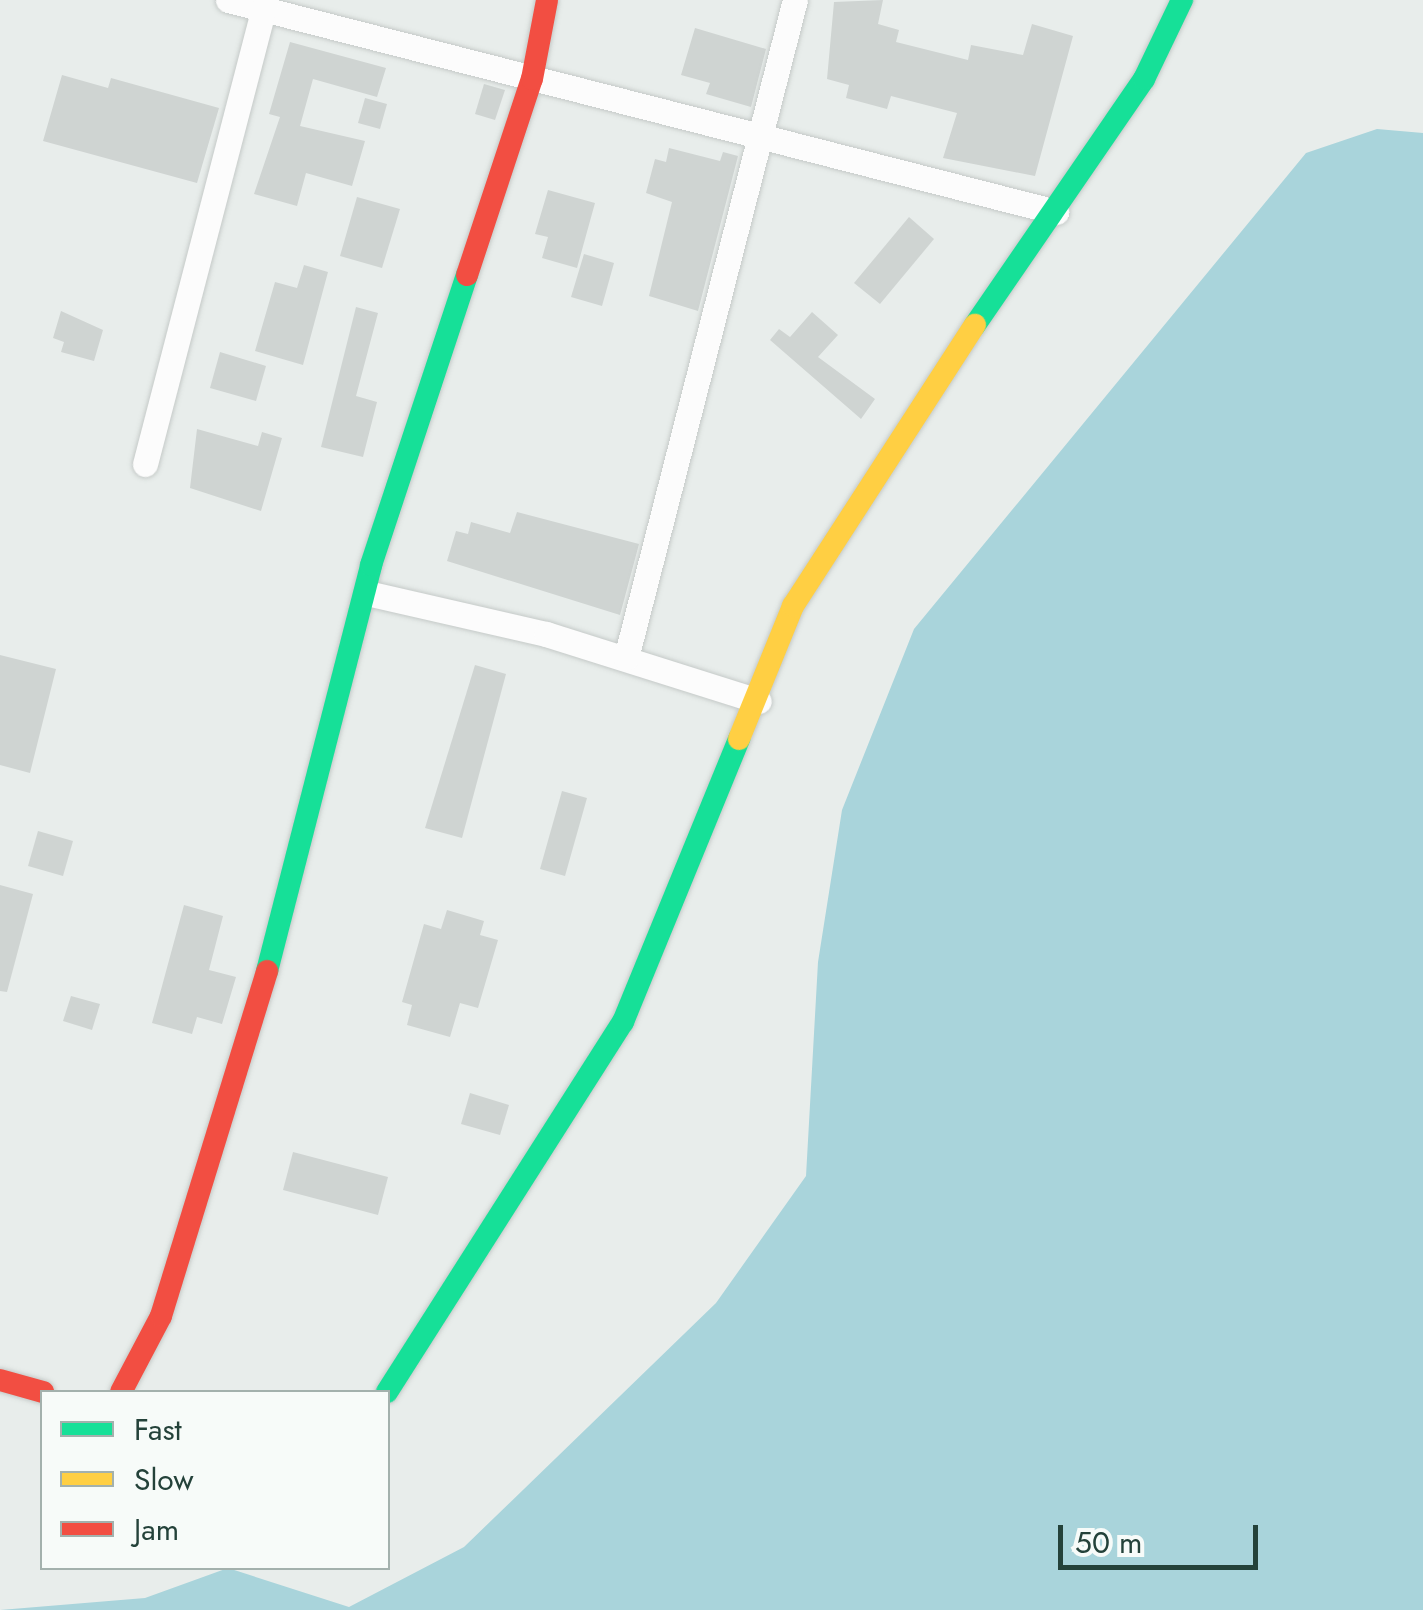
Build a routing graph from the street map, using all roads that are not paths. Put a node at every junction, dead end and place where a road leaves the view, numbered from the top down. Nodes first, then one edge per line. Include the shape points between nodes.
1 (228, 0) edge
2 (547, 0) edge
3 (795, 0) edge
4 (1182, 0) edge
5 (265, 4) edge
6 (532, 79) junction
7 (762, 136) junction
8 (1056, 212) junction
9 (145, 464) dead end
10 (367, 593) junction
11 (626, 658) junction
12 (759, 701) junction
13 (0, 1380) edge
14 (122, 1390) edge
15 (388, 1390) edge
16 (40, 1391) edge

1 - 5 street
2 - 6 street
3 - 7 street
4 - 8 street via 1144,79
5 - 6 street
5 - 9 street
6 - 7 street
6 - 10 street
7 - 8 street
7 - 11 street
8 - 12 street via 873,473 793,606
10 - 11 street
10 - 14 street via 300,861 193,1216 161,1316
11 - 12 street
12 - 15 street via 623,1022
13 - 16 street

